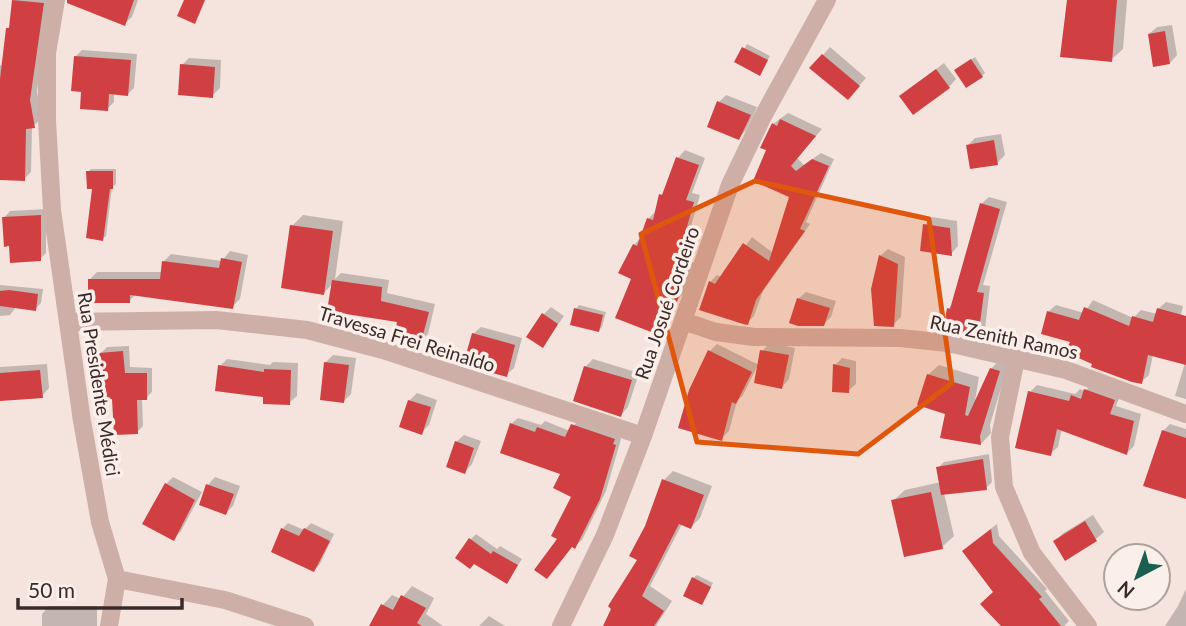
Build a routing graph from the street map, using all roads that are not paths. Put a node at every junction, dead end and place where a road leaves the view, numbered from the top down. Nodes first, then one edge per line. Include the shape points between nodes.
1 (56, 0) edge
2 (827, 0) edge
3 (683, 321) junction
4 (68, 322) junction
5 (1016, 359) junction
6 (1186, 414) edge
7 (643, 436) junction
8 (117, 579) junction
9 (109, 626) edge
10 (305, 626) edge
11 (561, 626) edge
12 (1088, 626) edge

1 - 4 street, Rua Presidente Médici via 47,53 47,120 52,210
2 - 3 street, Rua Josué Cordeiro via 761,118 730,185
3 - 5 street, Rua Zenith Ramos via 754,337 900,338
3 - 7 street, Rua Josué Cordeiro
4 - 7 street, Travessa Frei Reinaldo via 216,320 307,330 383,350
4 - 8 street, Rua Presidente Médici via 100,522
5 - 6 street, Rua Zenith Ramos via 1066,370
5 - 12 street via 1000,437 1004,487 1032,553
7 - 11 street, Rua Josué Cordeiro via 605,534
8 - 9 street
8 - 10 street via 225,600

